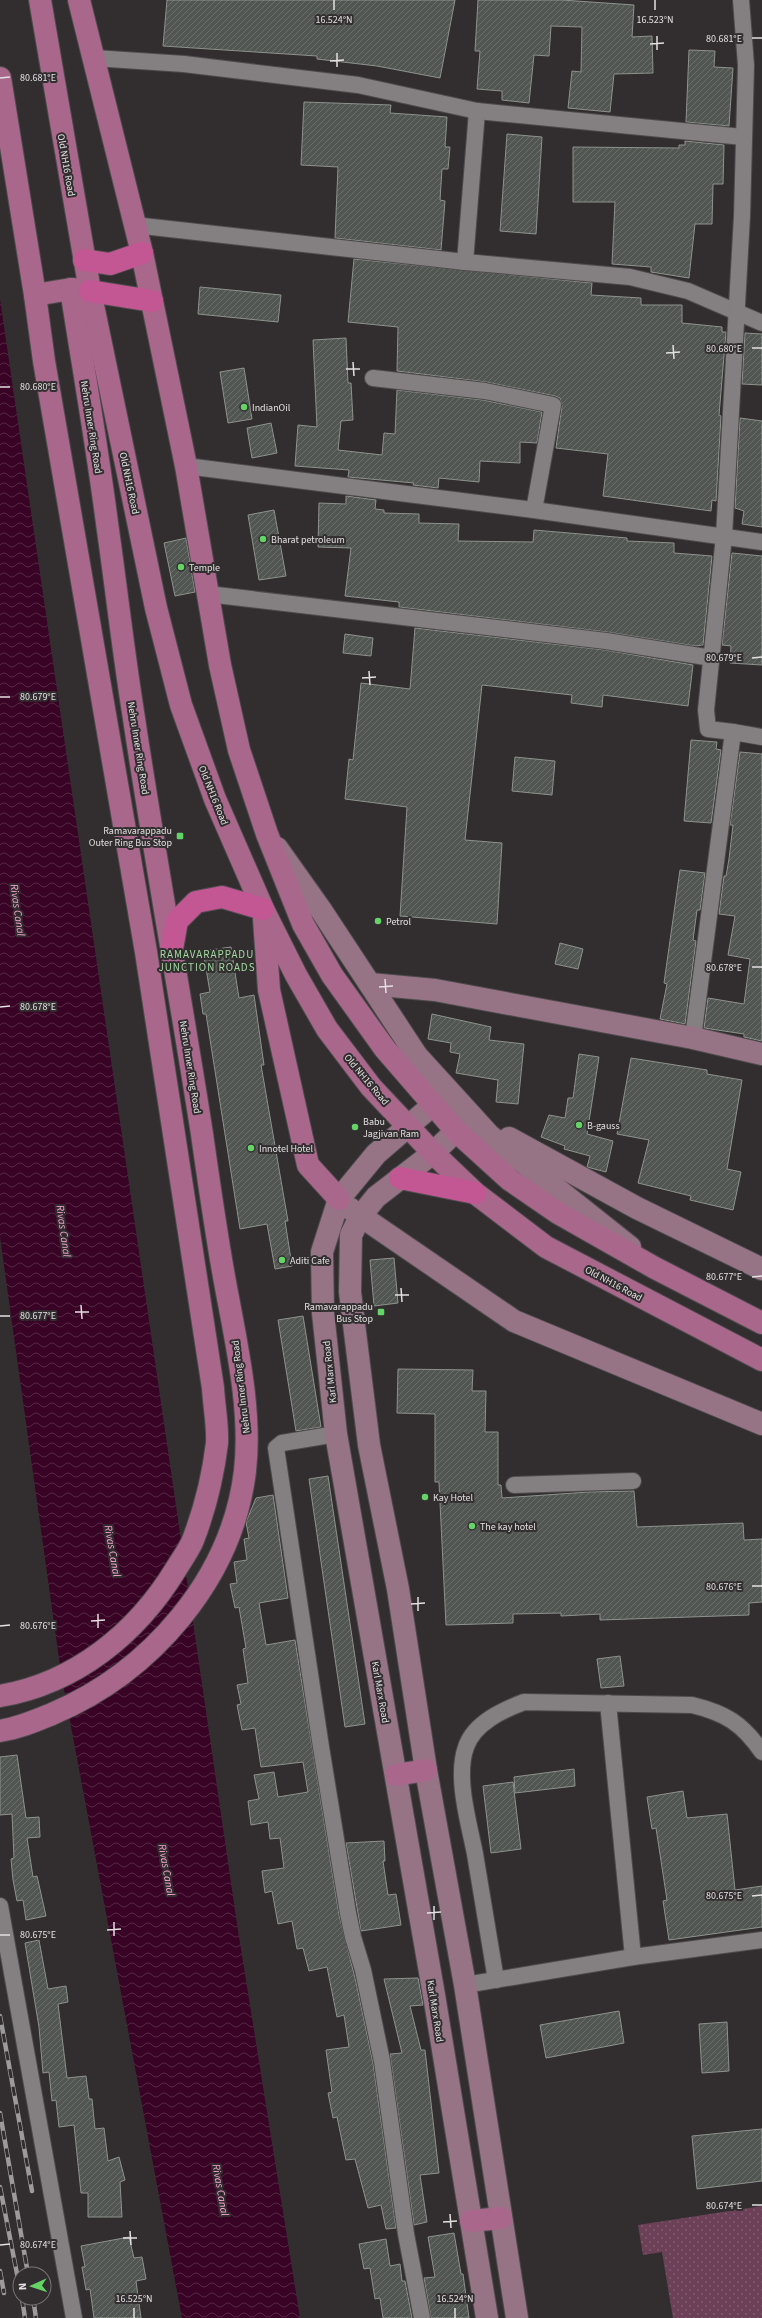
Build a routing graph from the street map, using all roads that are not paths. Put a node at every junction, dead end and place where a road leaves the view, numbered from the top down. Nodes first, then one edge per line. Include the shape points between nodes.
1 (40, 0) edge
2 (79, 0) edge
3 (741, 0) edge
4 (94, 58) junction
5 (0, 78) edge
6 (477, 111) junction
7 (743, 137) junction
8 (134, 225) junction
9 (142, 253) junction
10 (84, 260) junction
11 (465, 262) junction
12 (80, 290) junction
13 (34, 295) junction
14 (152, 301) junction
15 (736, 312) junction
16 (762, 322) edge
17 (373, 378) dead end
18 (186, 466) junction
19 (534, 510) junction
20 (724, 536) junction
21 (762, 542) edge
22 (208, 594) junction
23 (712, 658) junction
24 (733, 732) junction
25 (762, 737) edge
26 (267, 834) junction
27 (263, 909) junction
28 (174, 959) junction
29 (370, 984) junction
30 (693, 1038) junction
31 (762, 1054) edge
32 (434, 1104) junction
33 (407, 1125) junction
34 (456, 1131) junction
35 (489, 1134) junction
36 (432, 1153) junction
37 (400, 1178) junction
38 (475, 1193) junction
39 (339, 1199) junction
40 (360, 1217) junction
41 (655, 1268) junction
42 (762, 1269) edge
43 (762, 1323) edge
44 (762, 1360) edge
45 (762, 1424) edge
46 (336, 1434) junction
47 (633, 1481) dead end
48 (514, 1485) dead end
49 (0, 1696) edge
50 (608, 1703) junction
51 (0, 1731) edge
52 (762, 1752) edge
53 (426, 1770) junction
54 (396, 1775) junction
55 (0, 1906) edge
56 (762, 1940) edge
57 (633, 1957) junction
58 (496, 1980) junction
59 (464, 1985) junction
60 (500, 2218) junction
61 (471, 2221) junction
62 (74, 2318) edge
63 (422, 2318) edge
64 (487, 2318) edge
65 (517, 2318) edge

1 - 10 main road, Old NH16 Road
2 - 4 main road
3 - 7 street via 746,66
4 - 6 street via 184,64 358,85
4 - 8 main road
5 - 13 main road
6 - 7 street
6 - 11 street
7 - 15 street via 742,216
8 - 9 main road
8 - 11 street
9 - 10 highway via 110,264
9 - 14 main road
10 - 12 main road, Old NH16 Road
11 - 15 street via 630,277 688,291
12 - 13 main road
12 - 14 highway
12 - 27 main road, Old NH16 Road via 180,705 215,799
12 - 28 main road, Nehru Inner Ring Road via 133,714
13 - 49 main road via 146,952 213,1388 217,1441 209,1493 193,1541 163,1590 127,1632 94,1659 52,1681 22,1692
14 - 18 main road
15 - 16 street
15 - 20 street
17 - 19 street via 485,391 554,405
18 - 19 street
18 - 22 main road
19 - 20 street
20 - 21 street
20 - 23 street
22 - 23 street via 606,640
22 - 26 main road via 220,665 239,750
23 - 24 street via 706,710 708,729
24 - 25 street
24 - 30 street
26 - 29 main road
26 - 32 main road via 303,924 332,975 385,1049
27 - 28 highway via 222,897 196,902 177,921
27 - 33 main road, Old NH16 Road via 327,1029 371,1087
27 - 39 main road via 269,990 308,1165
28 - 51 main road, Nehru Inner Ring Road via 239,1363 246,1430 245,1474 223,1550 209,1577 174,1624 139,1662 104,1688 67,1708 20,1727
29 - 30 main road via 435,990
29 - 35 main road via 417,1056
30 - 31 main road
32 - 33 main road, Karl Marx Road
32 - 34 main road
33 - 36 main road, Old NH16 Road
33 - 39 main road, Karl Marx Road via 376,1154
34 - 36 main road
34 - 41 main road via 510,1180 558,1213
35 - 41 main road
35 - 42 main road via 504,1136 637,1208
36 - 37 main road
36 - 38 main road, Old NH16 Road
37 - 38 highway
37 - 40 main road via 376,1197
38 - 44 main road, Old NH16 Road via 546,1247
39 - 40 main road
39 - 46 main road, Karl Marx Road via 322,1252 323,1313
40 - 45 main road via 514,1321
40 - 53 main road via 351,1235 350,1292 368,1444 398,1589
41 - 43 main road
46 - 54 main road, Karl Marx Road
46 - 63 street via 282,1444 276,1448 320,1747 348,1913 382,2061 406,2234
47 - 48 street
50 - 52 street via 692,1705 716,1711 739,1724
50 - 57 street
50 - 58 street via 524,1702 503,1710 480,1727 466,1746 462,1766 465,1799
53 - 54 main road
53 - 59 main road
54 - 61 main road, Karl Marx Road
55 - 62 street
56 - 57 street
57 - 58 street
58 - 59 street
59 - 60 main road
60 - 61 main road
60 - 65 main road
61 - 64 main road, Karl Marx Road

